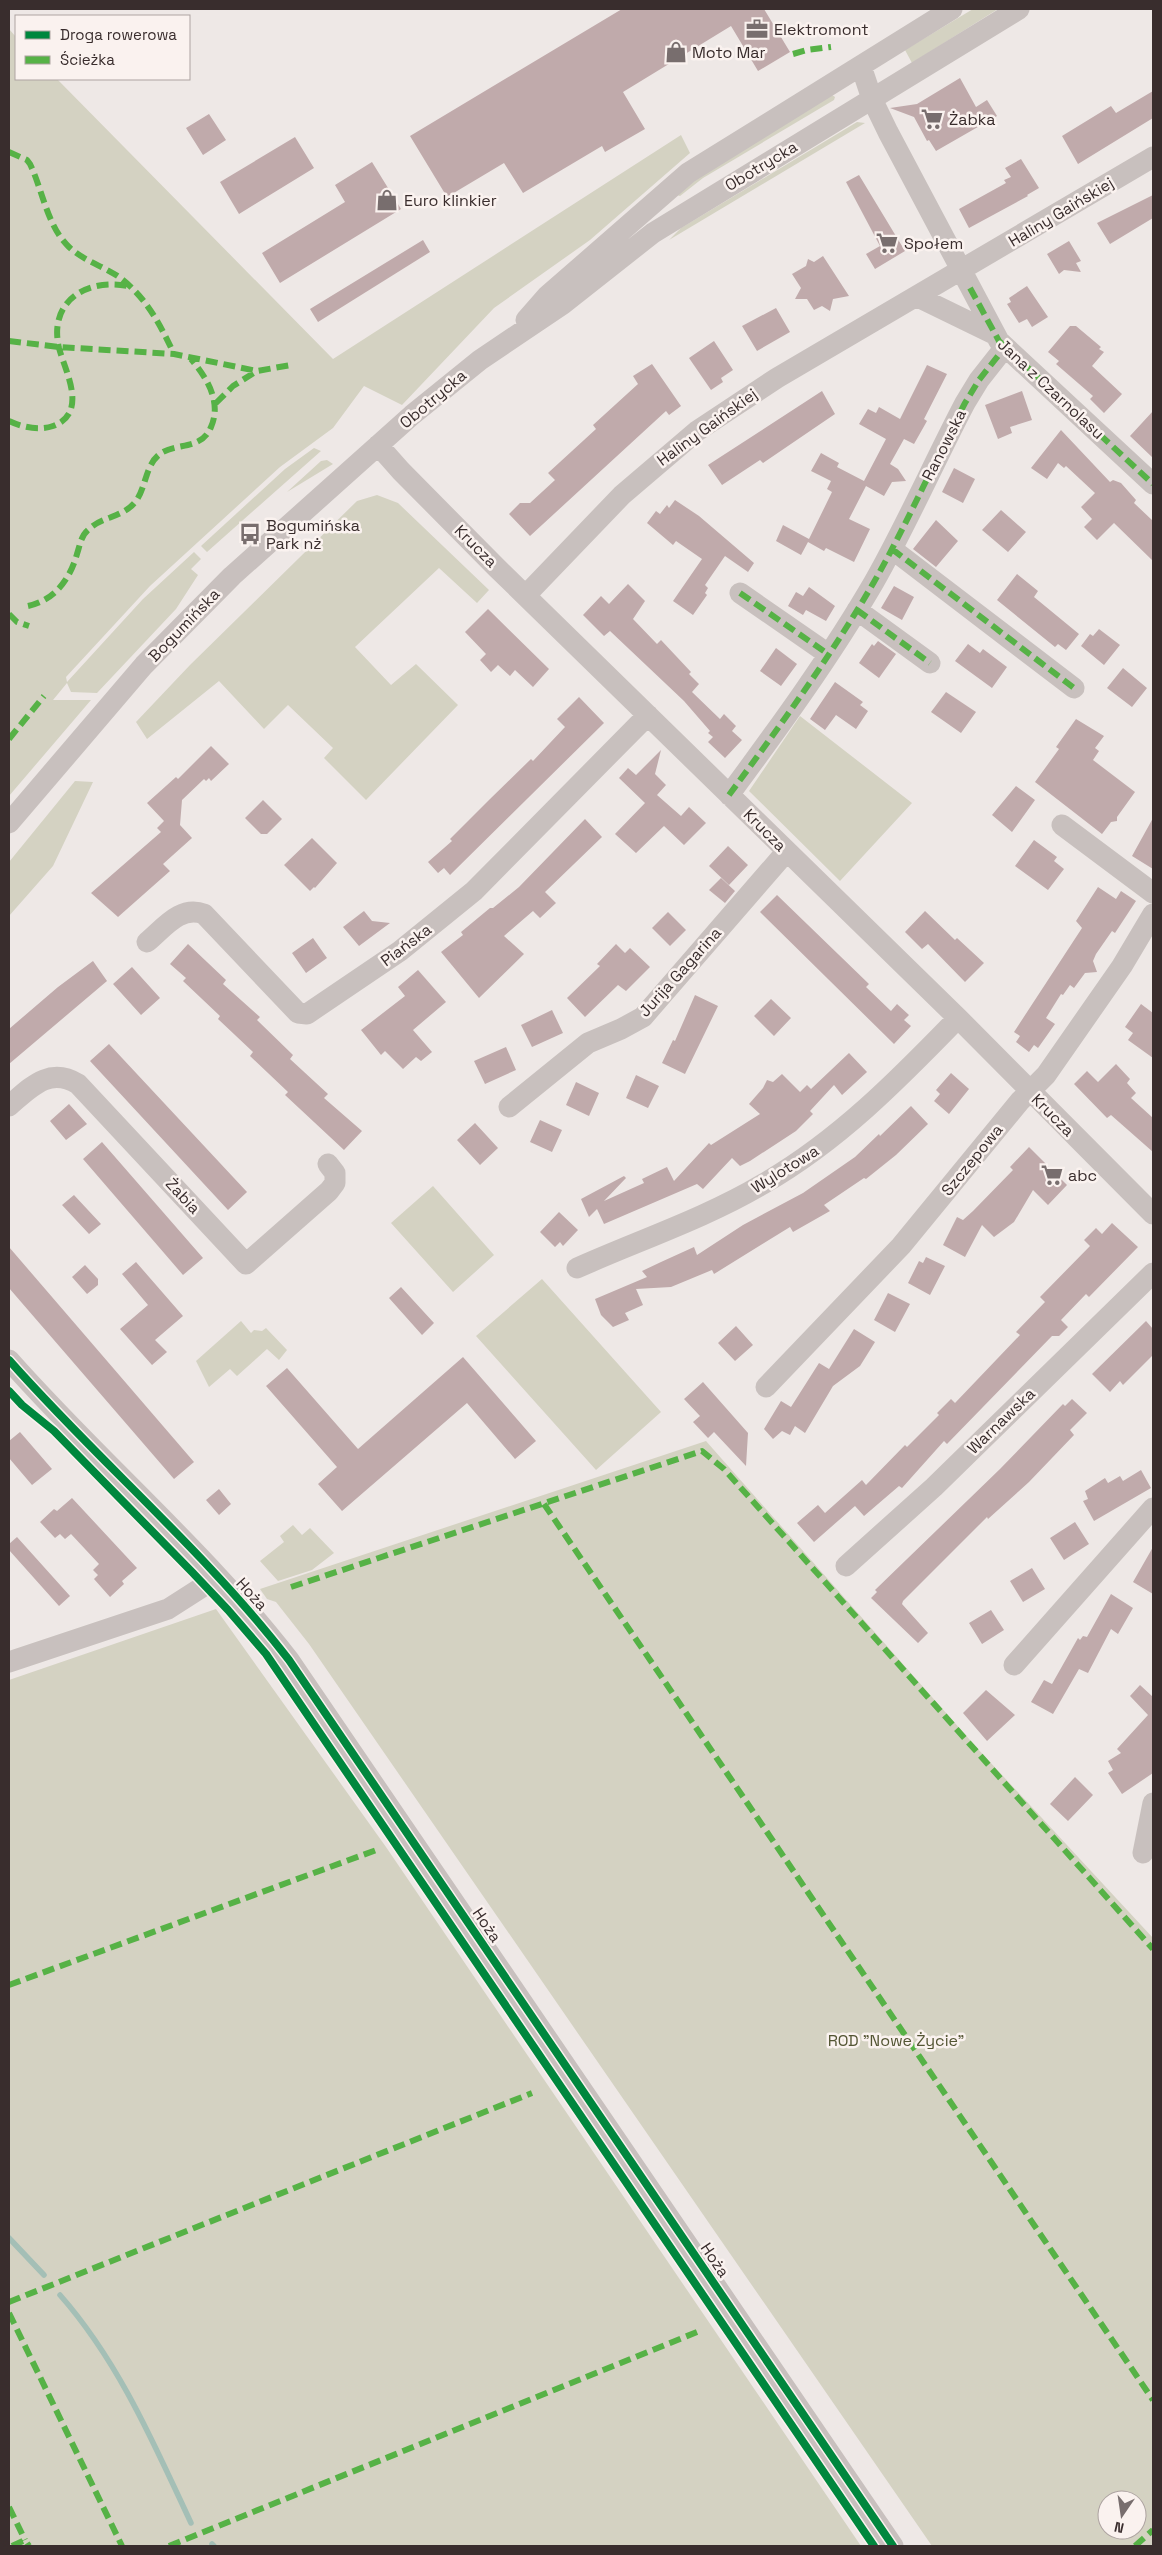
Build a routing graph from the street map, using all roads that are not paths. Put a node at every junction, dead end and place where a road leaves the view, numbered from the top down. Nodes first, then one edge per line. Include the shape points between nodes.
1 (952, 9) edge
2 (1019, 9) edge
3 (861, 66) junction
4 (872, 99) junction
5 (1153, 156) edge
6 (962, 272) junction
7 (918, 297) junction
8 (512, 336) junction
9 (1000, 341) junction
10 (378, 445) junction
11 (1153, 484) edge
12 (892, 549) junction
13 (740, 593) dead end
14 (526, 595) junction
15 (857, 610) junction
16 (828, 654) junction
17 (930, 663) dead end
18 (1074, 688) dead end
19 (648, 715) junction
20 (729, 795) junction
21 (9, 823) edge
22 (1062, 824) dead end
23 (786, 852) junction
24 (1153, 893) edge
25 (1153, 914) edge
26 (147, 942) dead end
27 (958, 1018) junction
28 (1030, 1091) junction
29 (9, 1106) edge
30 (509, 1107) dead end
31 (328, 1164) dead end
32 (1153, 1214) edge
33 (577, 1268) dead end
34 (1153, 1273) edge
35 (9, 1360) edge
36 (766, 1388) dead end
37 (1153, 1508) edge
38 (846, 1566) dead end
39 (218, 1577) junction
40 (9, 1662) edge
41 (1014, 1665) dead end
42 (1153, 1803) edge
43 (1143, 1853) dead end
44 (893, 2546) edge

1 - 3 street, Obotrycka
2 - 4 street, Obotrycka
3 - 4 street, Jana z Czarnolasu
3 - 8 street, Obotrycka via 688,172 547,296
4 - 6 street, Jana z Czarnolasu
4 - 8 street, Obotrycka via 653,233 563,304
5 - 6 street, Haliny Gaińskiej
6 - 7 street, Haliny Gaińskiej
6 - 9 street, Jana z Czarnolasu
7 - 9 street
7 - 14 street, Haliny Gaińskiej via 777,378 680,444 622,495
8 - 10 street, Obotrycka
9 - 11 street, Jana z Czarnolasu
9 - 12 street, Ranowska
10 - 14 street, Krucza
10 - 21 street, Bogumińska via 239,569 180,628 87,729
12 - 15 street, Ranowska
12 - 18 street
13 - 16 street
14 - 19 street, Krucza
15 - 16 street, Ranowska
15 - 17 street
16 - 20 street, Ranowska
19 - 20 street, Krucza
19 - 26 street, Piańska via 474,891 400,951 308,1014 298,1013 204,914 194,910 184,912
20 - 23 street, Krucza
22 - 24 street
23 - 27 street, Krucza
23 - 30 street, Jurija Gagarina via 643,1016 588,1043
25 - 28 street, Szczepowa via 1106,991 1046,1075
27 - 28 street, Krucza
27 - 33 street, Wylotowa via 868,1108 791,1168 734,1200
28 - 32 street, Krucza
28 - 36 street, Szczepowa via 901,1246
29 - 31 street, Żabia via 33,1084 45,1078 62,1077 78,1084 246,1264 329,1191 335,1183 336,1173
34 - 38 street, Warnawska via 934,1487
35 - 39 street, Hoża
37 - 41 street
39 - 40 street via 168,1609
39 - 44 street, Hoża via 289,1660
42 - 43 street

